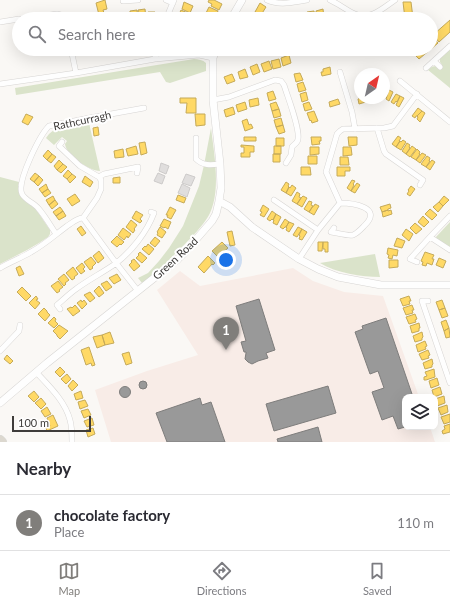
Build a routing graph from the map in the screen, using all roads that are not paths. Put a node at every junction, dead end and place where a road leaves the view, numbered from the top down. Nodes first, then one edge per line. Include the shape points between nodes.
1 (138, 0) edge
2 (166, 0) edge
3 (242, 0) edge
4 (267, 0) edge
5 (307, 0) edge
6 (330, 0) edge
7 (394, 0) edge
8 (123, 1) dead end
9 (173, 1) edge
10 (169, 12) edge
11 (235, 12) edge
12 (350, 12) edge
13 (377, 12) edge
14 (12, 21) edge
15 (0, 22) edge
16 (450, 46) edge
17 (72, 56) edge
18 (188, 56) edge
19 (203, 56) edge
20 (212, 58) joint
21 (155, 59) joint
22 (434, 61) junction
23 (440, 67) dead end
24 (426, 68) dead end
25 (76, 73) junction
26 (343, 74) dead end
27 (400, 80) dead end
28 (0, 84) edge
29 (417, 94) junction
30 (213, 100) junction
31 (144, 108) dead end
32 (450, 122) edge
33 (355, 128) junction
34 (377, 128) junction
35 (196, 138) dead end
36 (62, 142) dead end
37 (286, 163) dead end
38 (220, 164) junction
39 (137, 173) dead end
40 (99, 177) junction
41 (420, 185) dead end
42 (274, 200) dead end
43 (219, 201) junction
44 (340, 203) junction
45 (151, 212) dead end
46 (450, 216) edge
47 (83, 218) junction
48 (334, 228) dead end
49 (318, 230) junction
50 (56, 234) junction
51 (430, 237) junction
52 (450, 250) edge
53 (299, 259) junction
54 (417, 262) dead end
55 (116, 263) junction
56 (0, 268) edge
57 (450, 285) edge
58 (138, 291) junction
59 (428, 301) dead end
60 (57, 306) dead end
61 (20, 325) dead end
62 (0, 351) edge
63 (36, 372) junction
64 (450, 383) edge
65 (0, 403) edge
66 (0, 440) edge
67 (2, 442) edge
68 (72, 442) edge

1 - 8 street
2 - 9 street
3 - 11 street
4 - 5 street via 282,4
6 - 12 street
7 - 13 street
9 - 10 street
14 - 15 street
16 - 22 street
17 - 25 street
18 - 21 street
19 - 20 street
20 - 30 street, Green Road
21 - 25 street
22 - 23 street
22 - 24 street
25 - 28 street
26 - 33 street
27 - 29 street
29 - 32 street
29 - 34 street via 393,126
30 - 37 street via 229,97 275,80 282,83 298,128 298,140 292,146 291,155
30 - 38 street, Green Road
31 - 50 street, Rathcurragh via 49,126 41,137 32,152 21,189 22,194 38,208
33 - 34 street
33 - 44 street via 344,129 337,134 326,172
34 - 41 street via 386,154 423,180
35 - 38 street via 196,159 204,164
36 - 40 street, Rathcurragh via 59,146 72,159
38 - 43 street, Green Road
39 - 40 street via 138,167
40 - 47 street via 101,189
42 - 49 street
43 - 53 street
43 - 58 street, Green Road via 212,221 186,252
44 - 48 street via 360,206 368,210 371,216 370,220 352,235 332,232
44 - 49 street
45 - 55 street via 154,213 151,222 138,241
46 - 51 street
47 - 50 street via 72,222
47 - 55 street
49 - 53 street
50 - 56 street via 30,253
51 - 52 street
51 - 54 street via 410,259
53 - 57 street via 338,277 381,285
55 - 58 street
55 - 60 street via 76,289
58 - 63 street, Green Road
59 - 64 street via 422,301
61 - 62 street via 19,331
63 - 65 street, Green Road
63 - 68 street via 66,410 71,421
66 - 67 highway

